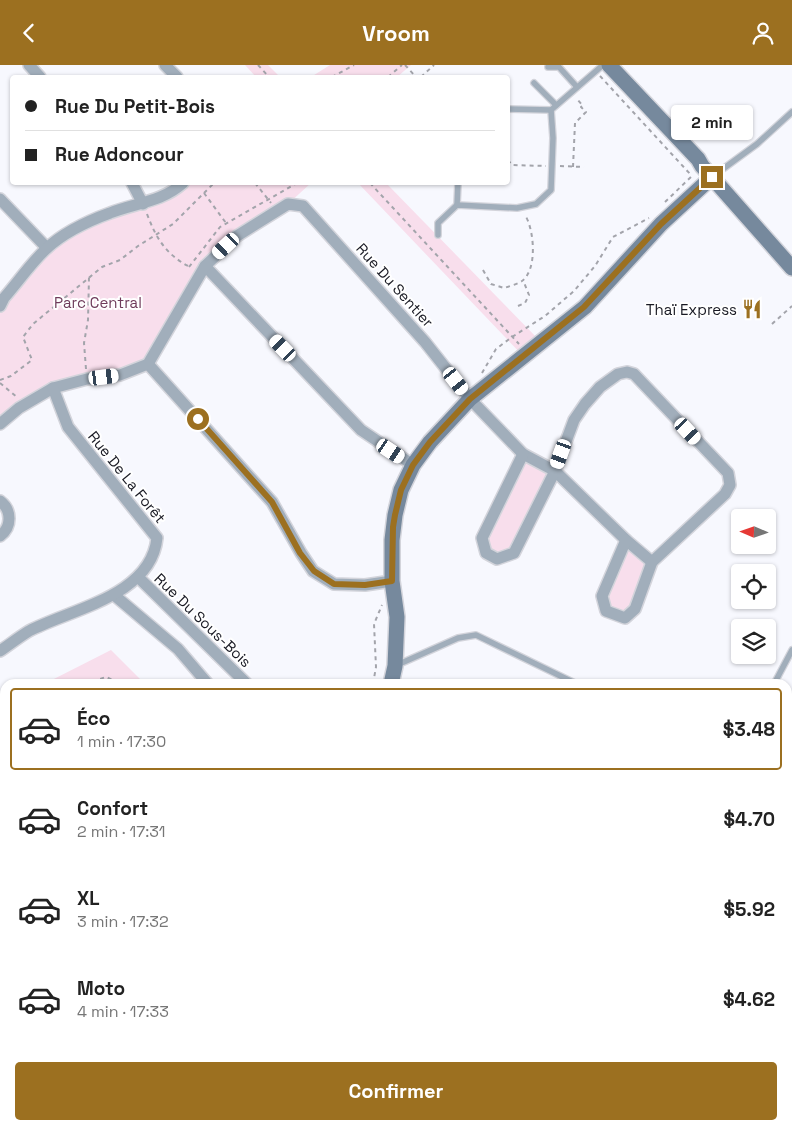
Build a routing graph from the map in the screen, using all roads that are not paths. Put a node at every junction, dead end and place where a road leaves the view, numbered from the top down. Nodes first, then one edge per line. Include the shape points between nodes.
1 (29, 65) edge
2 (165, 65) edge
3 (603, 65) edge
4 (609, 65) edge
5 (548, 67) dead end
6 (38, 75) edge
7 (175, 75) edge
8 (534, 83) dead end
9 (578, 87) junction
10 (556, 105) junction
11 (510, 109) edge
12 (551, 110) junction
13 (792, 112) edge
14 (712, 177) junction
15 (133, 185) edge
16 (181, 185) edge
17 (458, 185) edge
18 (0, 199) edge
19 (143, 203) junction
20 (457, 205) junction
21 (438, 235) dead end
22 (47, 248) junction
23 (204, 266) junction
24 (792, 268) edge
25 (0, 306) edge
26 (148, 364) junction
27 (53, 388) junction
28 (470, 399) junction
29 (0, 424) edge
30 (522, 454) junction
31 (413, 465) junction
32 (555, 471) junction
33 (0, 501) edge
34 (0, 536) edge
35 (626, 540) junction
36 (652, 562) junction
37 (138, 577) junction
38 (392, 581) junction
39 (114, 595) junction
40 (792, 650) edge
41 (0, 651) edge
42 (395, 666) junction
43 (204, 679) edge
44 (241, 679) edge
45 (392, 679) edge
46 (567, 679) edge
47 (777, 679) edge

1 - 6 street
2 - 7 street
3 - 9 lane
4 - 14 street
5 - 9 lane via 559,67
8 - 10 lane
9 - 10 lane
10 - 12 lane
11 - 12 lane
12 - 20 lane via 551,189 536,204 517,207
13 - 14 lane via 757,144
14 - 24 street
14 - 28 street via 661,224 584,307
15 - 19 street
16 - 19 street
17 - 20 lane
18 - 22 street
19 - 22 street via 111,212 73,229
20 - 21 lane via 438,223
22 - 25 street
23 - 26 street
23 - 28 street, Rue Du Sentier via 237,236 288,204 303,206 425,342
23 - 31 street via 361,431
26 - 27 street via 120,375
26 - 38 street via 272,502 300,553 314,571 334,584 365,585
27 - 29 street
27 - 37 street, Rue De La Forêt via 68,427 157,538 156,551
28 - 30 street, Rue Du Sentier
28 - 31 street
30 - 32 street, Rue Du Sentier
30 - 32 street via 482,538 486,553 497,559 514,553
31 - 38 street via 401,490 395,515
32 - 35 street, Rue Du Sentier
32 - 36 street via 574,420 584,404 618,374 627,372 634,375 728,473 730,485 725,494
33 - 34 street via 9,514 9,525
35 - 36 street, Rue Du Sentier
35 - 36 street via 602,596 606,611 625,617 635,609
37 - 39 street, Rue De La Forêt
37 - 44 street, Rue Du Sous-Bois
38 - 42 street via 397,617
39 - 41 street, Rue De La Forêt via 28,632
39 - 43 street via 178,649
40 - 47 lane
42 - 45 street
42 - 46 lane via 458,637 476,635

